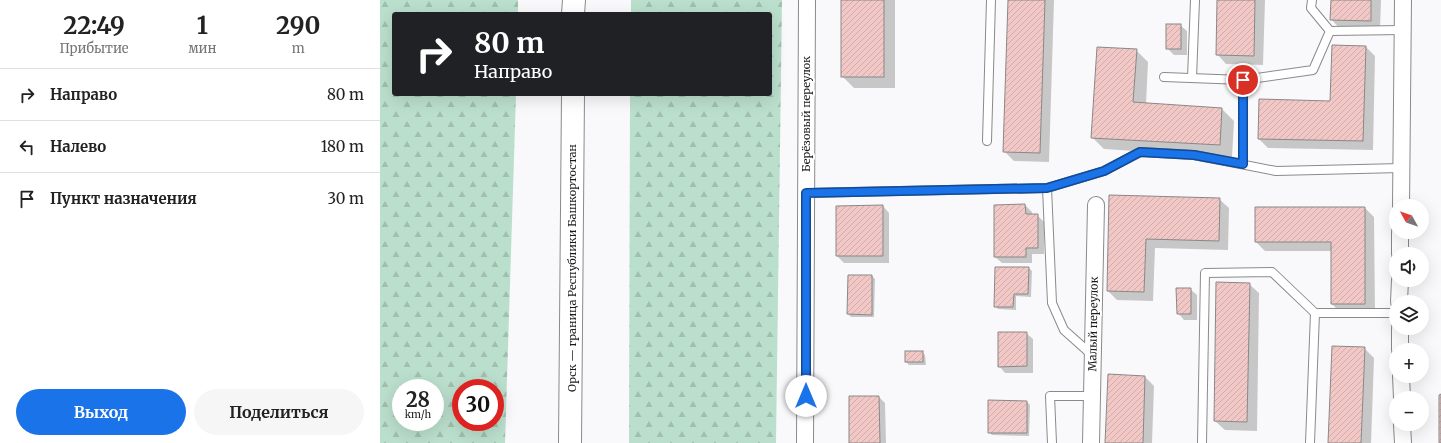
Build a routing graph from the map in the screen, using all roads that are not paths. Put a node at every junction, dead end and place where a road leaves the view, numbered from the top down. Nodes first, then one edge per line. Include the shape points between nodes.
1 (574, 0) edge
2 (807, 0) edge
3 (991, 0) edge
4 (1195, 0) edge
5 (1312, 0) edge
6 (1403, 0) edge
7 (574, 12) edge
8 (1403, 30) junction
9 (1330, 31) junction
10 (1164, 77) dead end
11 (1192, 78) junction
12 (1243, 80) junction
13 (573, 96) edge
14 (987, 141) dead end
15 (1243, 164) junction
16 (1401, 168) junction
17 (1047, 188) junction
18 (806, 193) junction
19 (1401, 199) edge
20 (1096, 205) dead end
21 (1315, 313) junction
22 (1389, 313) edge
23 (1093, 356) junction
24 (1092, 396) junction
25 (1402, 431) edge
26 (570, 443) edge
27 (805, 443) edge
28 (1052, 443) edge
29 (1091, 443) edge
30 (1202, 443) edge
31 (1310, 443) edge
32 (1403, 443) edge

1 - 7 main road
2 - 18 street, Берёзовый переулок
3 - 14 lane
4 - 11 lane
5 - 9 lane via 1312,8
6 - 8 street
8 - 9 lane
8 - 16 street
9 - 12 lane via 1313,70
10 - 11 lane
11 - 12 lane
12 - 15 lane
13 - 26 main road, Орск — граница Республики Башкортостан
15 - 16 lane via 1276,171
15 - 17 lane via 1194,155 1140,152 1104,171
16 - 19 street
17 - 18 lane
17 - 23 lane via 1052,303 1064,330
18 - 27 street, Берёзовый переулок
20 - 23 street, Малый переулок
21 - 22 lane
21 - 30 lane via 1272,272 1205,273
21 - 31 lane
23 - 24 street, Малый переулок
24 - 28 lane via 1050,396
24 - 29 street, Малый переулок
25 - 32 street

